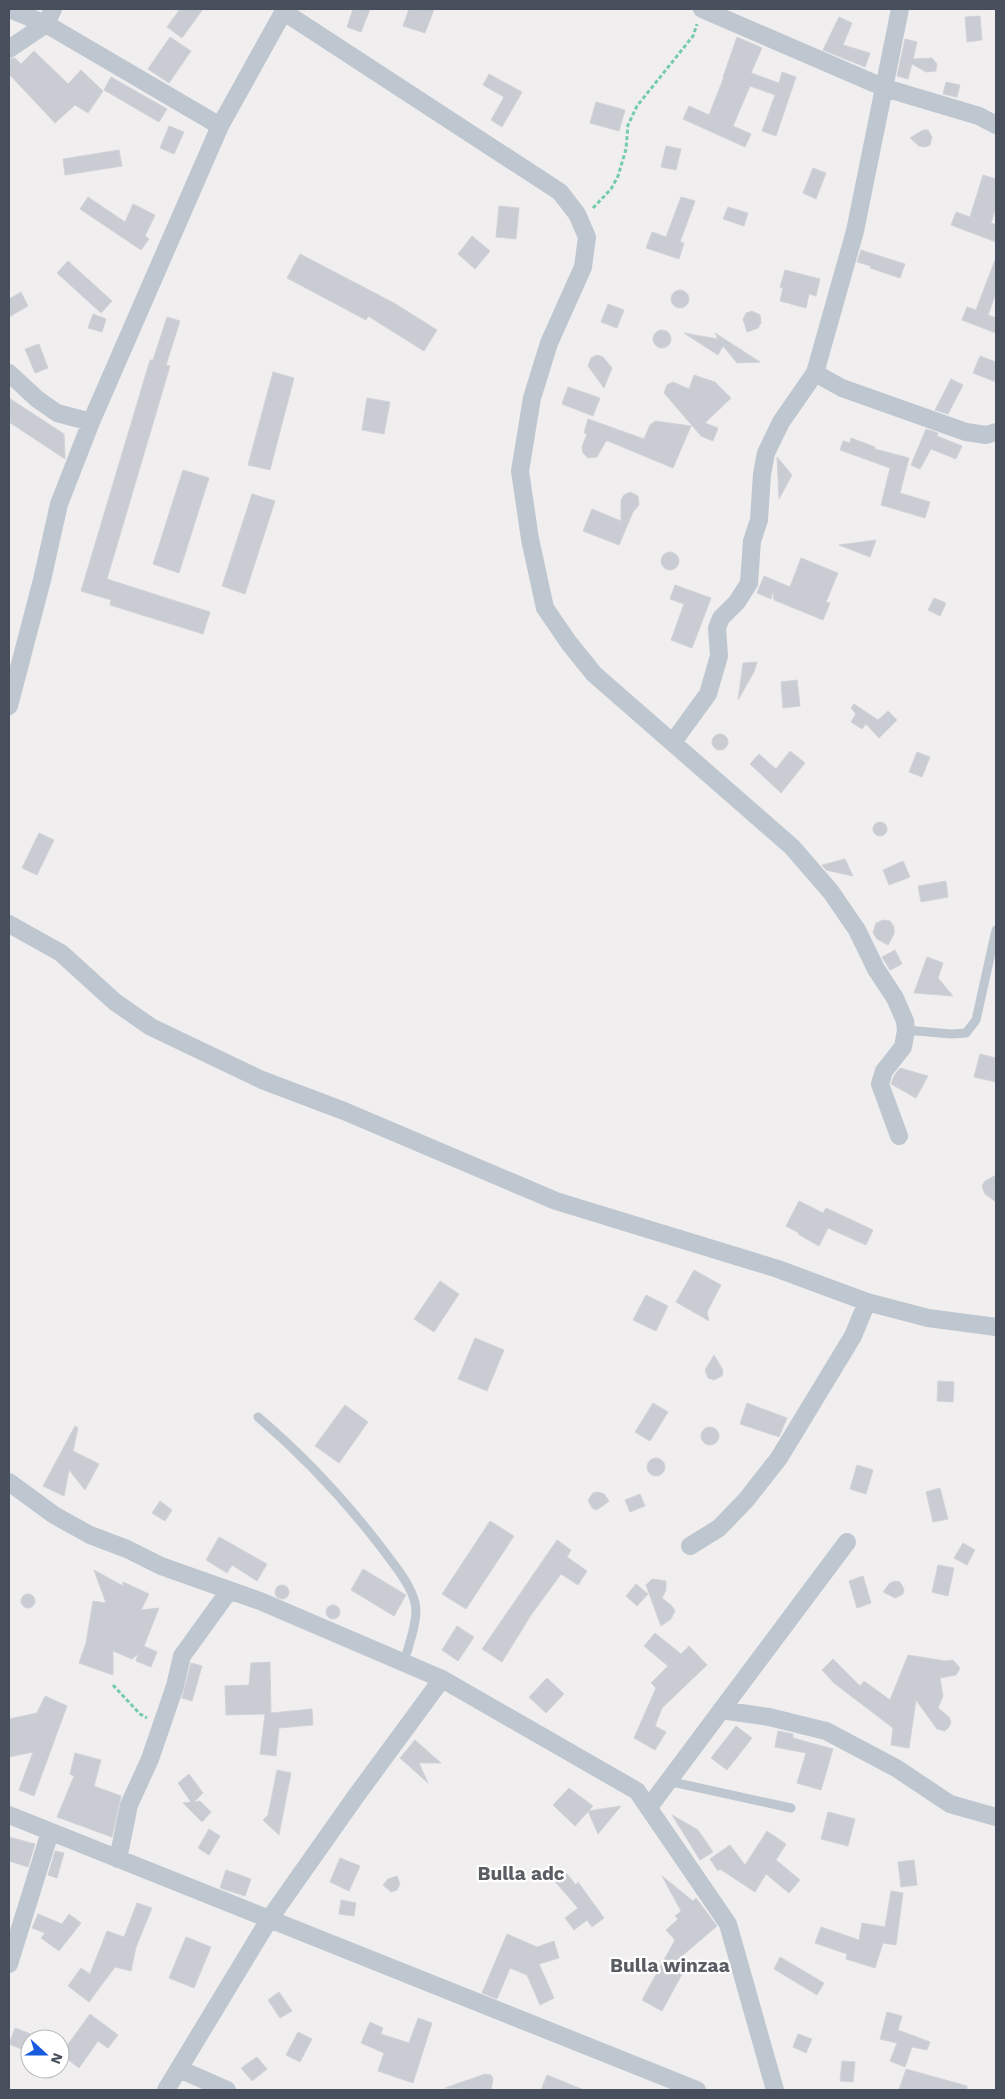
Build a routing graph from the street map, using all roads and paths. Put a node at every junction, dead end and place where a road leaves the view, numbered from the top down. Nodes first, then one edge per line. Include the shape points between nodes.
1 (900, 9) edge
2 (9, 10) edge
3 (285, 11) edge
4 (700, 12) edge
5 (49, 17) edge
6 (9, 49) edge
7 (885, 88) junction
8 (996, 125) edge
9 (220, 126) junction
10 (580, 221) junction
11 (9, 373) edge
12 (815, 373) junction
13 (90, 422) junction
14 (996, 432) edge
15 (9, 706) edge
16 (673, 742) junction
17 (9, 924) edge
18 (996, 930) edge
19 (906, 1030) junction
20 (899, 1136) dead end
21 (867, 1302) junction
22 (996, 1327) edge
23 (258, 1417) dead end
24 (9, 1482) edge
25 (847, 1542) dead end
26 (690, 1546) dead end
27 (229, 1591) junction
28 (402, 1663) junction
29 (442, 1679) junction
30 (113, 1685) dead end
31 (721, 1710) junction
32 (162, 1725) junction
33 (668, 1781) junction
34 (649, 1807) junction
35 (791, 1808) dead end
36 (9, 1815) edge
37 (996, 1817) edge
38 (50, 1832) junction
39 (118, 1859) junction
40 (270, 1918) junction
41 (9, 1964) edge
42 (179, 2069) junction
43 (166, 2090) edge
44 (227, 2090) edge
45 (697, 2090) edge
46 (775, 2090) edge

1 - 7 street
2 - 5 street
3 - 9 street
3 - 10 street via 560,192
4 - 7 street
4 - 10 path via 693,36 637,106 628,125 623,163 611,189
5 - 6 street
5 - 9 street
7 - 8 street via 979,116
7 - 12 street via 855,231
9 - 13 street
10 - 16 street via 587,237 583,267 549,343 532,398 520,471 530,539 545,608 569,643 594,674
11 - 13 street via 37,399 57,412
12 - 14 street via 842,388 966,432 986,435
12 - 16 street via 781,422 766,453 749,583 721,618 717,628 719,656 708,694
13 - 15 street via 59,504
16 - 19 street via 792,847 831,892 857,930 895,998
17 - 21 street via 61,953 114,1002 151,1027 262,1080 556,1200 778,1269
18 - 19 lane via 976,1020 966,1033
19 - 20 street via 903,1047 884,1070 880,1084
21 - 22 street via 928,1318
21 - 26 street via 853,1336 779,1458 719,1528
23 - 28 lane via 293,1447 351,1508 398,1570 416,1604 411,1644
24 - 27 street via 54,1515 90,1535
25 - 31 street
27 - 28 street via 260,1601
27 - 32 street via 182,1656
28 - 29 street
29 - 34 street via 623,1781 637,1791
29 - 40 street
30 - 32 path via 140,1714
31 - 33 street
31 - 37 street via 769,1717 826,1731 896,1768 950,1804
32 - 39 street via 129,1805
33 - 34 street
33 - 35 lane
34 - 46 street via 728,1924
36 - 38 street
38 - 39 street
38 - 41 street
39 - 40 street
40 - 42 street
40 - 45 street
42 - 43 street
42 - 44 street

